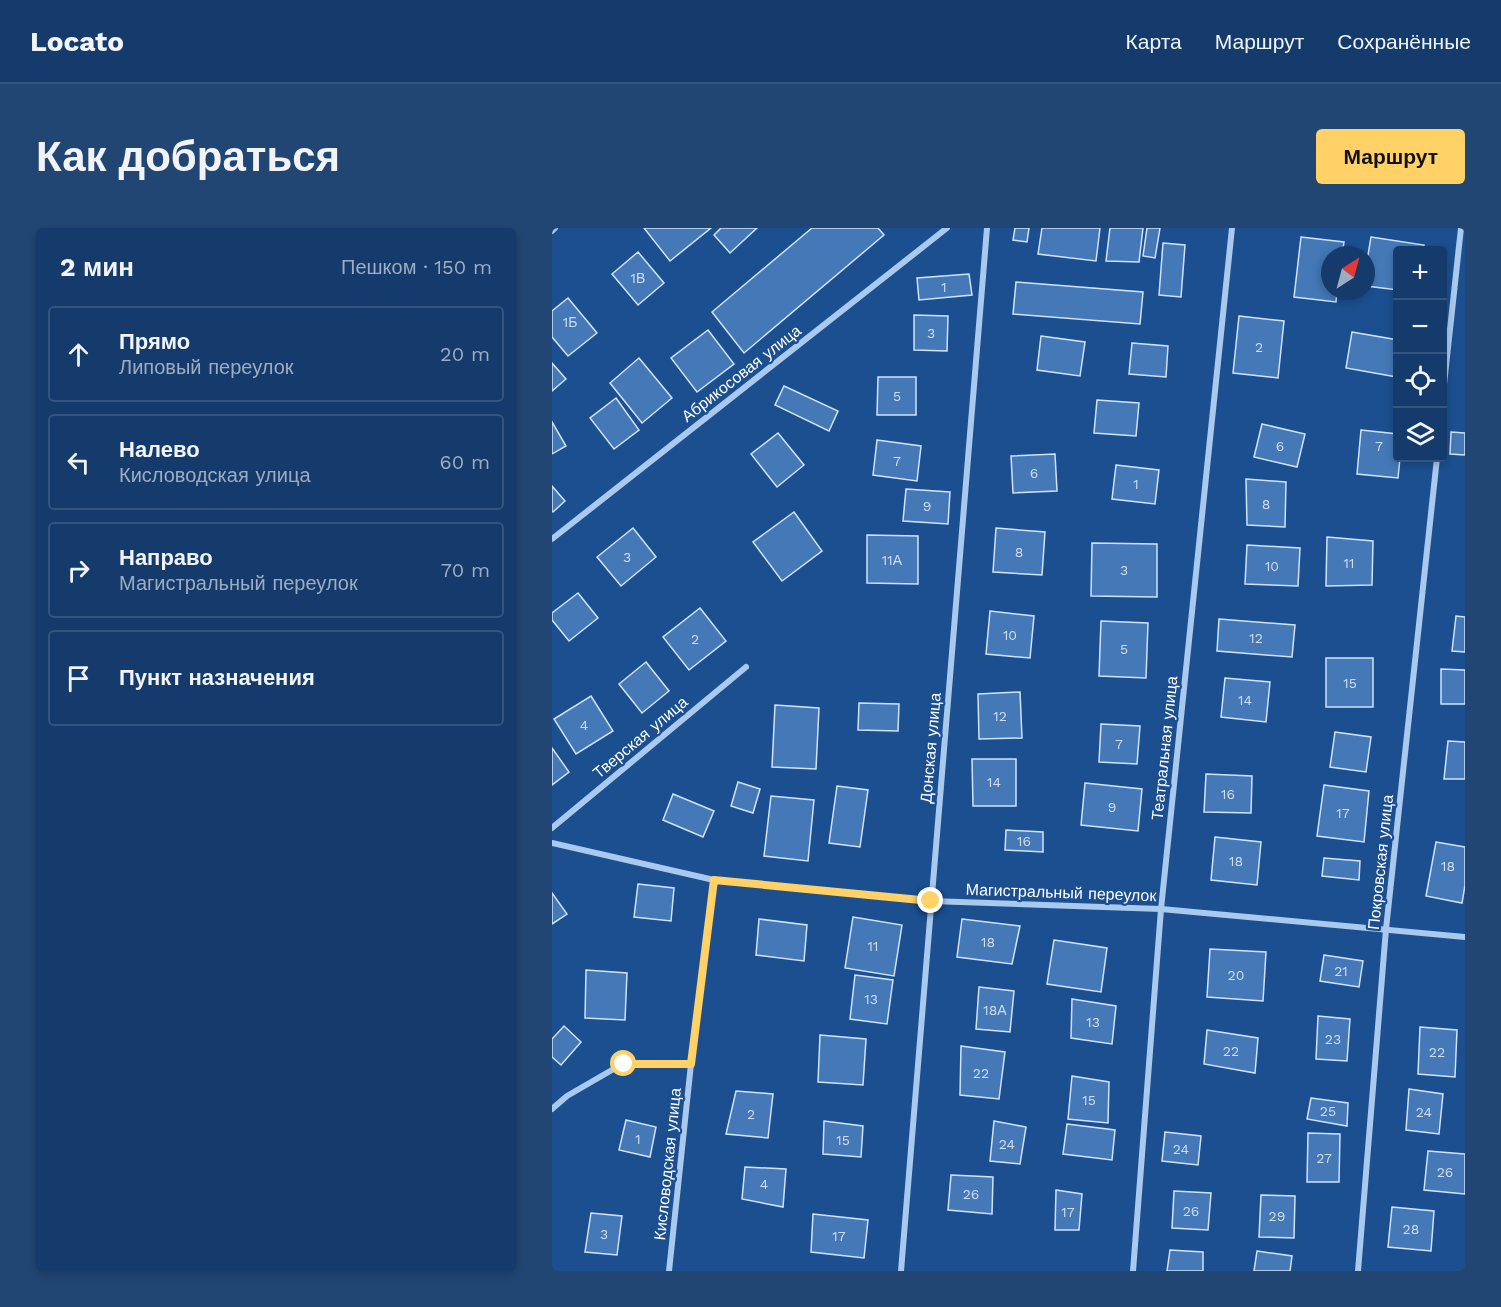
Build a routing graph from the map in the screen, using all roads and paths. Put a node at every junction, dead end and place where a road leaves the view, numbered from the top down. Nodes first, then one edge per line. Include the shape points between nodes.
1 (947, 228) edge
2 (987, 228) edge
3 (1232, 228) edge
4 (1461, 228) edge
5 (1447, 364) edge
6 (1437, 462) edge
7 (552, 539) edge
8 (746, 667) dead end
9 (552, 828) edge
10 (552, 843) edge
11 (714, 880) junction
12 (931, 901) junction
13 (1161, 909) junction
14 (1386, 929) junction
15 (1465, 937) edge
16 (691, 1064) junction
17 (552, 1109) edge
18 (669, 1271) edge
19 (902, 1271) edge
20 (1133, 1271) edge
21 (1358, 1271) edge

1 - 7 street, Абрикосовая улица
2 - 12 street, Донская улица
3 - 13 street, Театральная улица
4 - 5 street
6 - 14 street, Покровская улица
8 - 9 street, Тверская улица
10 - 11 street, Магистральный переулок
11 - 12 street, Магистральный переулок
11 - 16 street, Кисловодская улица
12 - 13 street, Магистральный переулок
12 - 19 street, Донская улица
13 - 14 street, Магистральный переулок
13 - 20 street, Театральная улица
14 - 15 street, Магистральный переулок
14 - 21 street, Покровская улица
16 - 17 street via 624,1064 567,1096
16 - 18 street, Кисловодская улица

